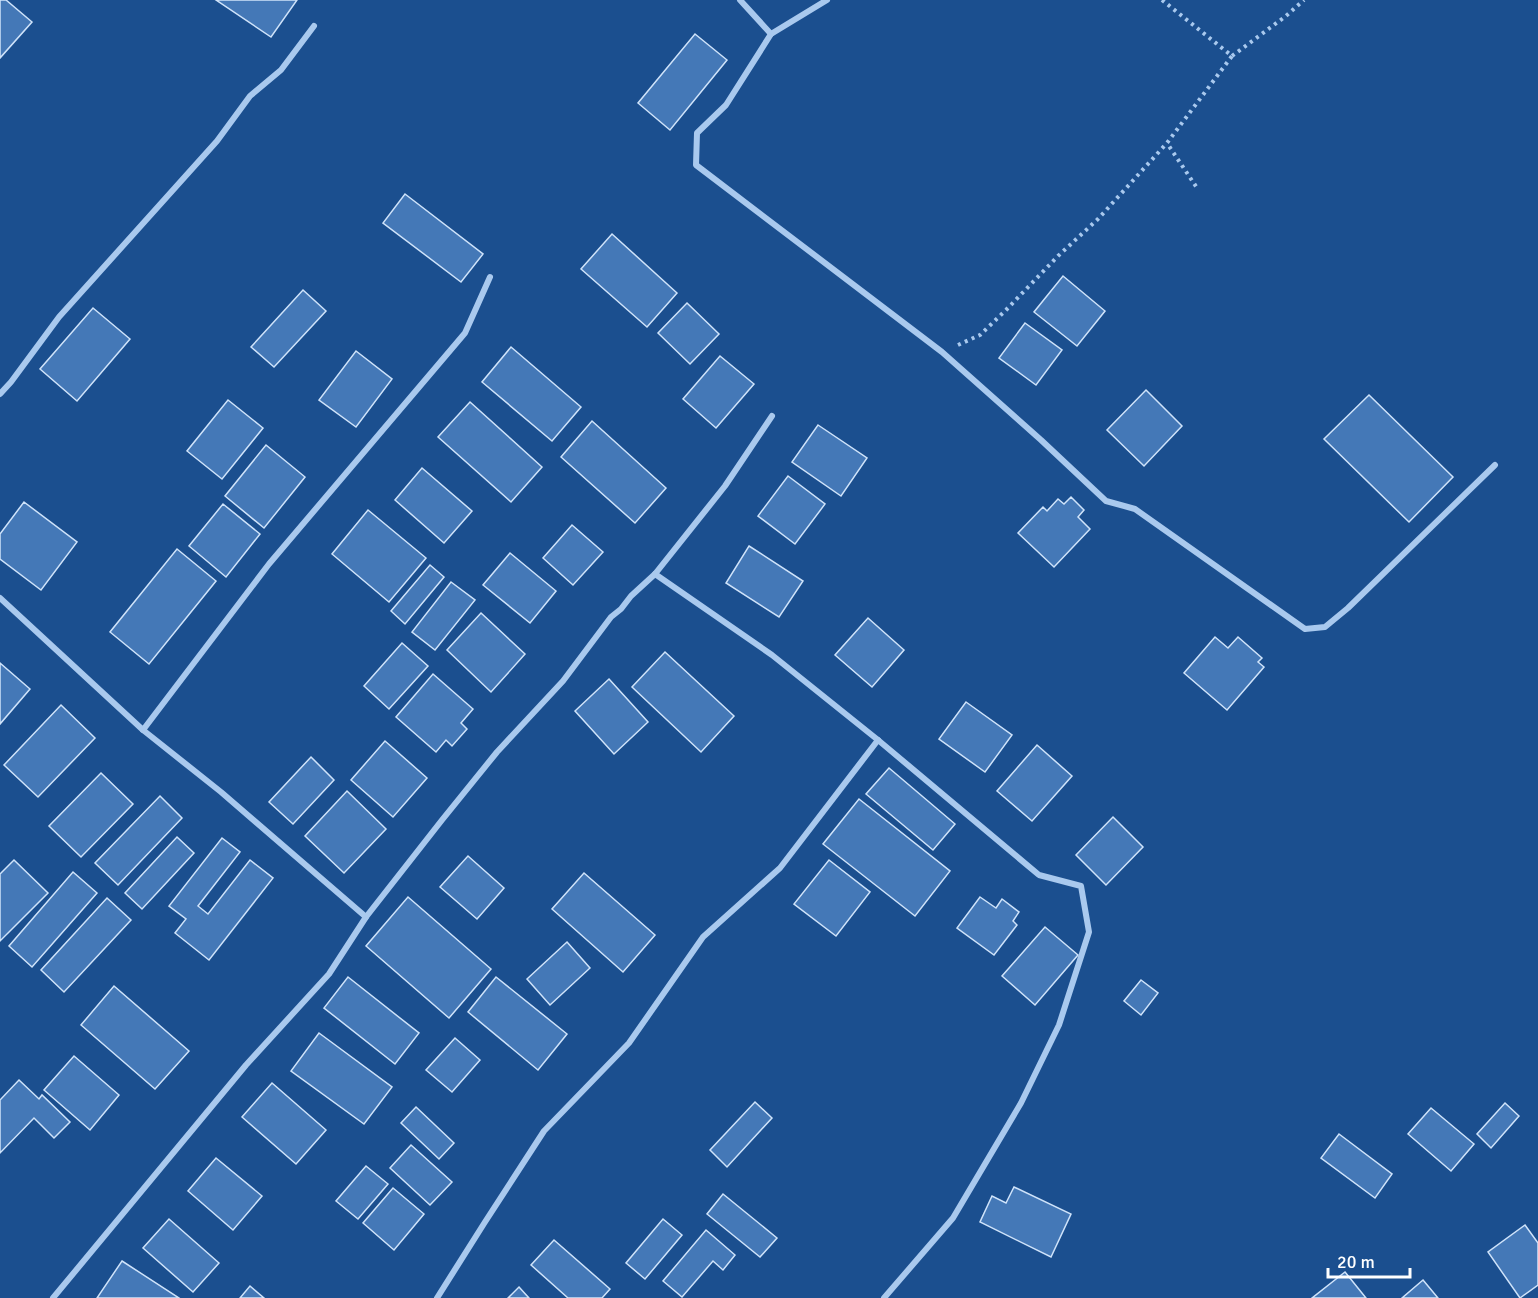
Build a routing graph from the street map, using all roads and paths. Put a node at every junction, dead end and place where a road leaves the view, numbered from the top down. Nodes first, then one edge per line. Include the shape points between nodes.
1 (740, 0) edge
2 (826, 0) edge
3 (1162, 0) edge
4 (1304, 0) edge
5 (314, 26) dead end
6 (771, 34) junction
7 (1232, 57) junction
8 (1167, 143) junction
9 (1197, 188) dead end
10 (490, 277) dead end
11 (942, 352) junction
12 (0, 394) edge
13 (771, 416) dead end
14 (1495, 465) dead end
15 (655, 574) junction
16 (0, 598) edge
17 (143, 730) junction
18 (878, 740) junction
19 (366, 917) junction
20 (53, 1298) edge
21 (437, 1298) edge
22 (884, 1298) edge

1 - 6 street
2 - 6 street
3 - 7 path
4 - 7 path
5 - 12 street via 281,70 250,96 217,141 59,317
6 - 11 street via 726,105 697,134 696,165
7 - 8 path
8 - 9 path
8 - 11 path via 1098,219 980,335
10 - 17 street via 465,333 269,564
11 - 14 street via 1106,501 1135,509 1305,629 1325,627 1348,608
13 - 15 street via 725,486
15 - 18 street via 772,655
15 - 19 street via 611,617 563,681 497,752
16 - 17 street
17 - 19 street
18 - 21 street via 780,868 703,937 629,1043 544,1131
18 - 22 street via 1039,875 1081,886 1089,932 1059,1025 1021,1103 954,1218
19 - 20 street via 329,974 246,1065

